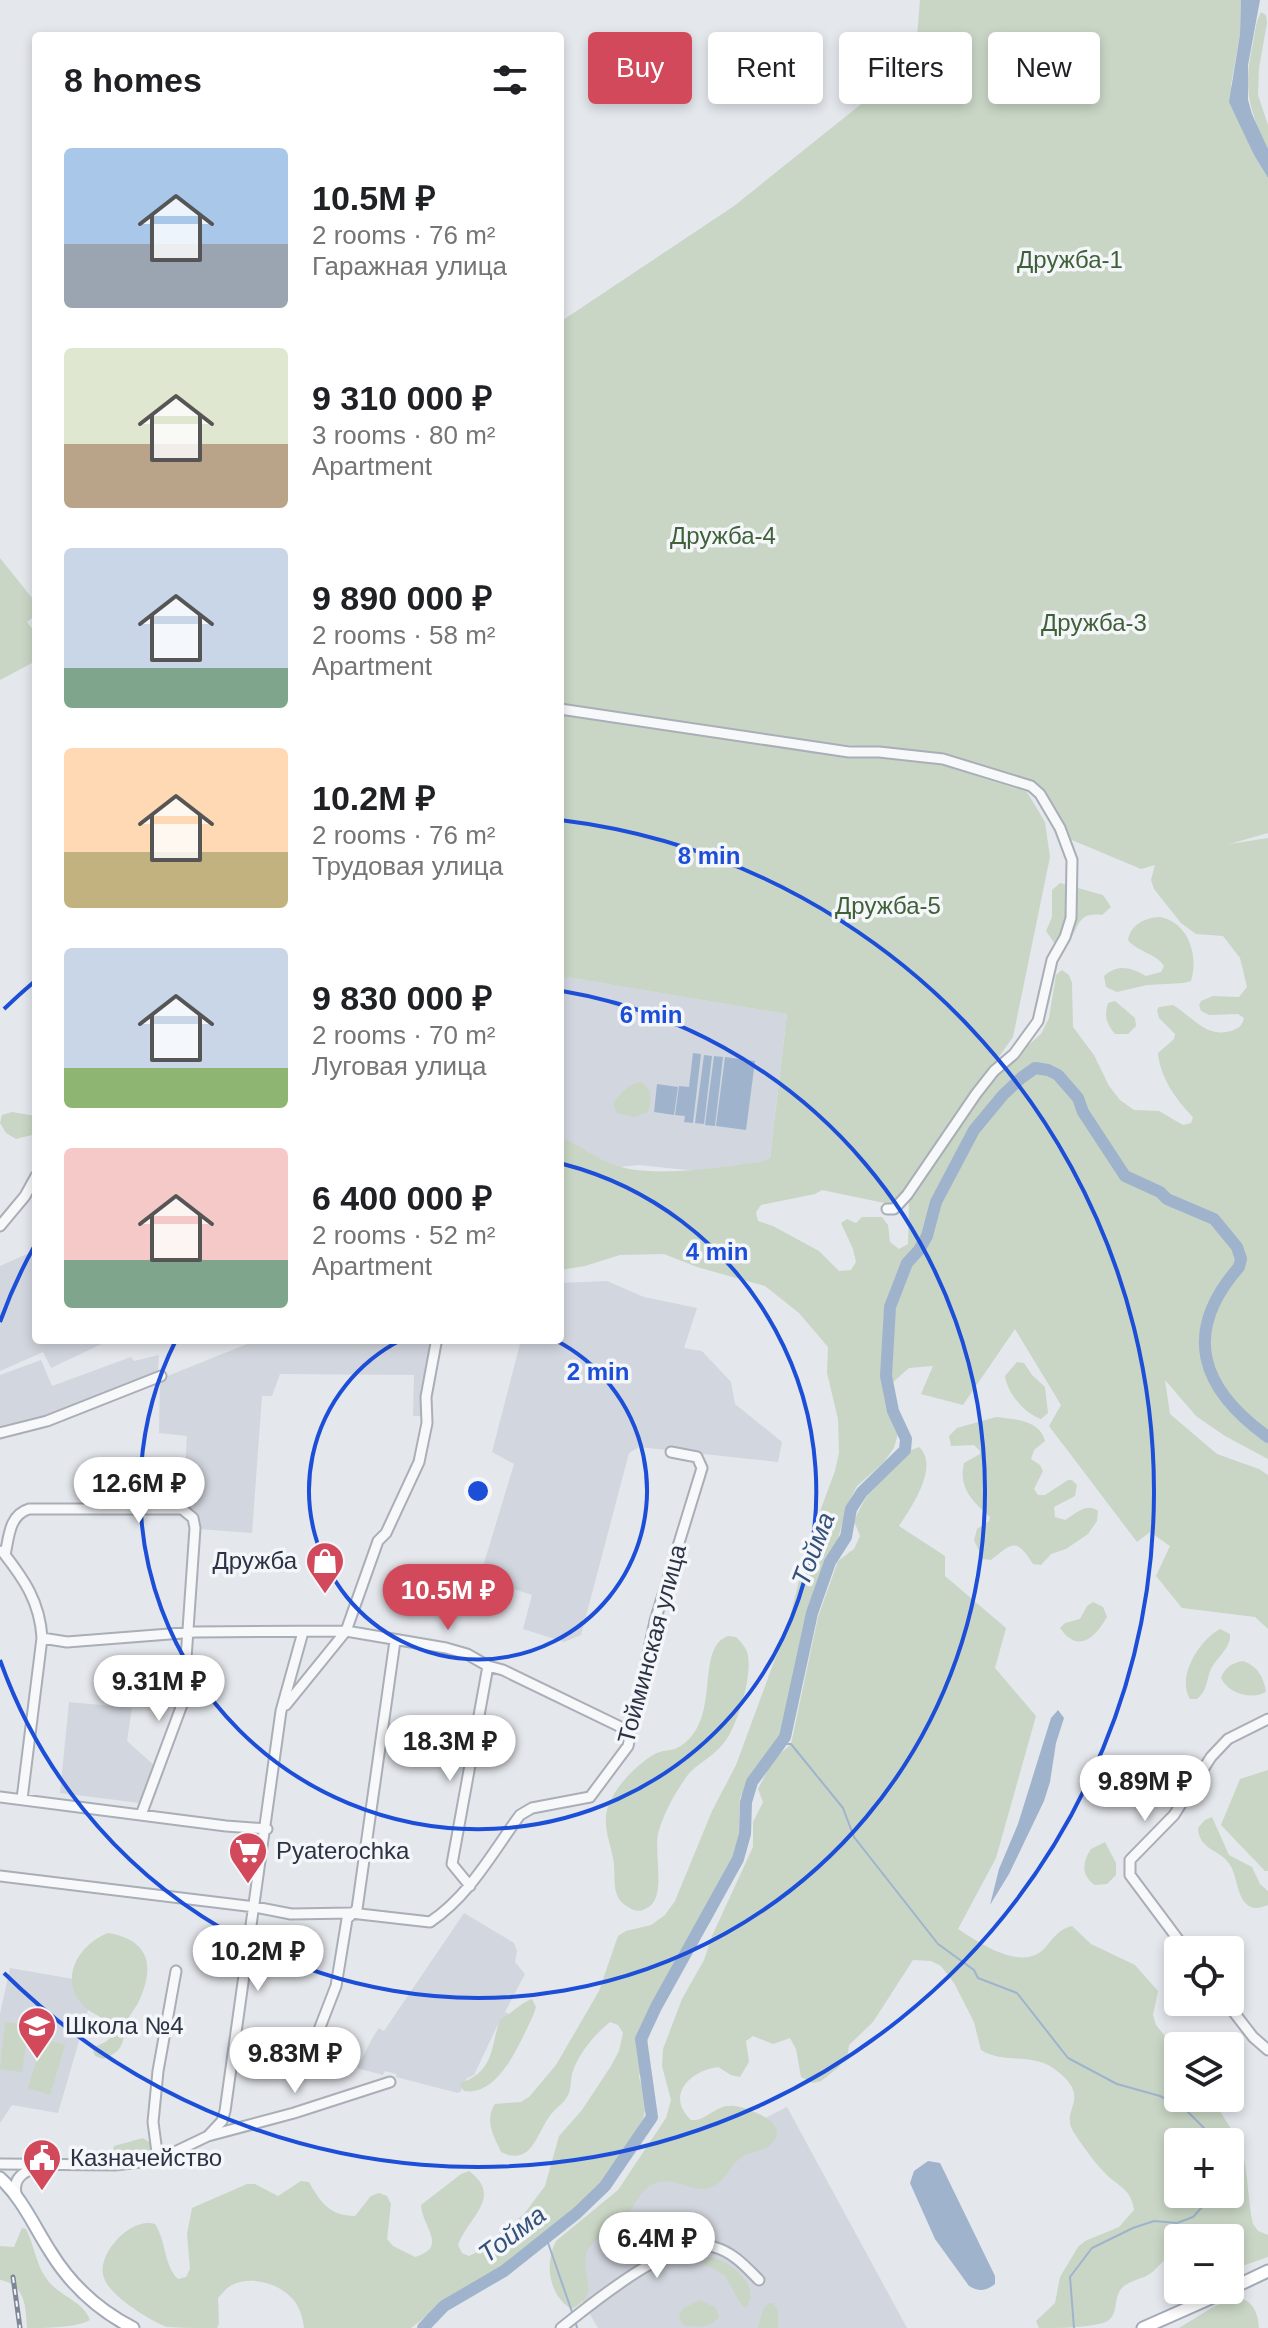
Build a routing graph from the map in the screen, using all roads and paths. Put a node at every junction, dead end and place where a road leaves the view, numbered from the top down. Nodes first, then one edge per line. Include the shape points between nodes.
1 (564, 710) edge
2 (32, 1183) edge
3 (887, 1209) dead end
4 (0, 1226) edge
5 (436, 1344) edge
6 (161, 1376) dead end
7 (0, 1433) edge
8 (671, 1452) dead end
9 (2, 1552) edge
10 (346, 1631) junction
11 (188, 1632) junction
12 (303, 1632) junction
13 (42, 1638) junction
14 (395, 1641) junction
15 (488, 1666) junction
16 (281, 1711) junction
17 (1268, 1719) edge
18 (631, 1732) junction
19 (0, 1797) edge
20 (22, 1799) junction
21 (141, 1815) junction
22 (267, 1829) junction
23 (0, 1876) edge
24 (470, 1886) junction
25 (255, 1907) junction
26 (351, 1913) junction
27 (1176, 1936) edge
28 (176, 1971) dead end
29 (1237, 2016) edge
30 (1268, 2050) edge
31 (309, 2065) dead end
32 (390, 2082) dead end
33 (208, 2136) junction
34 (158, 2160) junction
35 (0, 2164) edge
36 (42, 2165) junction
37 (0, 2178) edge
38 (16, 2193) junction
39 (1268, 2271) edge
40 (759, 2280) dead end
41 (1244, 2283) edge
42 (1199, 2304) edge
43 (133, 2328) edge
44 (561, 2328) edge
45 (1147, 2328) edge

1 - 3 street via 849,752 943,759 1027,784 1040,794 1066,842 1074,880 1071,918 1052,960 1038,1021 976,1094 907,1195 894,1209
2 - 4 street
5 - 10 street via 419,1462 378,1541
6 - 7 street via 47,1421
8 - 18 street, Тойминская улица via 697,1457 702,1468 655,1621
9 - 11 street via 14,1519 25,1510 182,1509 195,1528
9 - 13 street via 34,1597
10 - 12 street
10 - 14 street
10 - 16 street
11 - 12 street
11 - 13 street via 67,1642
11 - 21 street via 183,1702
12 - 16 street
13 - 20 street
14 - 15 street via 467,1654
14 - 26 street via 357,1909
15 - 18 street
15 - 24 street via 452,1864
16 - 22 street
17 - 27 street via 1228,1739 1174,1815 1130,1860 1130,1875
18 - 24 street, Тойминская улица via 628,1746 590,1797 520,1815
19 - 20 street
20 - 21 street
21 - 22 street
22 - 25 street
23 - 25 street, Тойминская улица
24 - 26 street, Тойминская улица via 430,1922
25 - 26 street, Тойминская улица via 291,1914
25 - 33 street via 225,2111
26 - 31 street via 336,1986
28 - 34 street via 153,2122
29 - 30 street
32 - 33 street
33 - 34 street
34 - 36 street
35 - 36 street
36 - 38 street via 19,2177
37 - 38 main road
38 - 43 main road via 75,2285
39 - 41 main road
40 - 44 street via 732,2254 712,2246 689,2248 618,2284
42 - 45 main road

